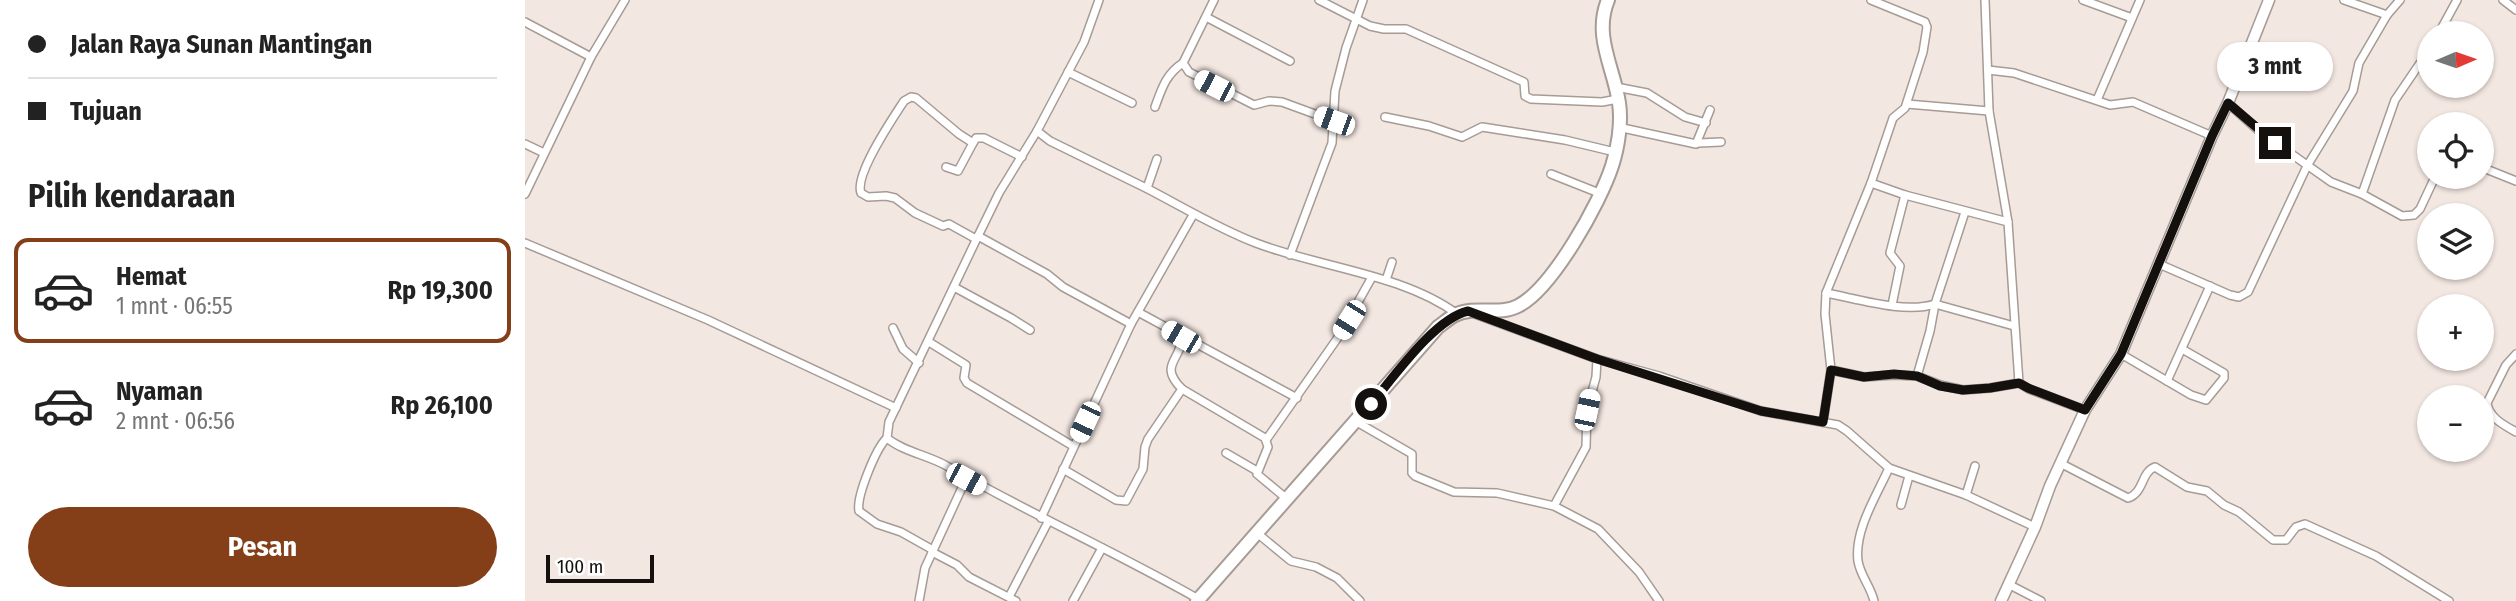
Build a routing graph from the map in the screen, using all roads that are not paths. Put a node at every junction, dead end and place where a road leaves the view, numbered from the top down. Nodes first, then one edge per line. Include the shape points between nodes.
1 (625, 0) edge
2 (1099, 0) edge
3 (1214, 0) edge
4 (1319, 0) edge
5 (1363, 0) edge
6 (1608, 0) edge
7 (1871, 0) edge
8 (1985, 0) edge
9 (2083, 0) edge
10 (2140, 0) edge
11 (2269, 0) edge
12 (2344, 0) edge
13 (2400, 0) edge
14 (2456, 0) edge
15 (2503, 0) edge
16 (2516, 10) edge
17 (2387, 15) junction
18 (1206, 17) junction
19 (2132, 18) junction
20 (1356, 19) junction
21 (2445, 21) edge
22 (525, 22) edge
23 (590, 57) junction
24 (1290, 61) dead end
25 (1183, 63) junction
26 (2417, 68) edge
27 (1988, 70) junction
28 (1069, 72) junction
29 (1617, 93) junction
30 (2097, 100) junction
31 (1132, 103) dead end
32 (2228, 103) junction
33 (1907, 104) junction
34 (1155, 107) dead end
35 (1710, 110) dead end
36 (1989, 111) junction
37 (1385, 117) dead end
38 (1334, 121) junction
39 (1706, 122) junction
40 (1619, 127) junction
41 (1037, 131) junction
42 (2212, 136) junction
43 (1721, 142) dead end
44 (973, 143) junction
45 (1699, 143) junction
46 (525, 144) edge
47 (1615, 152) junction
48 (544, 153) junction
49 (1022, 157) junction
50 (1157, 159) dead end
51 (2307, 166) junction
52 (946, 167) dead end
53 (2494, 172) edge
54 (1551, 174) dead end
55 (2516, 181) edge
56 (1871, 183) junction
57 (1147, 188) junction
58 (2429, 189) edge
59 (1599, 193) junction
60 (525, 194) edge
61 (2362, 194) junction
62 (1905, 195) junction
63 (1965, 212) junction
64 (1192, 215) junction
65 (2008, 222) junction
66 (977, 237) junction
67 (525, 243) edge
68 (1290, 255) junction
69 (1392, 262) dead end
70 (2159, 264) junction
71 (1372, 276) junction
72 (1386, 280) junction
73 (2210, 286) junction
74 (954, 287) junction
75 (1826, 293) junction
76 (1935, 304) junction
77 (1892, 305) junction
78 (1138, 312) junction
79 (1462, 313) junction
80 (1131, 324) junction
81 (2014, 326) junction
82 (894, 328) dead end
83 (1030, 330) dead end
84 (1181, 337) junction
85 (929, 342) junction
86 (2182, 349) junction
87 (2121, 354) junction
88 (2516, 354) edge
89 (1597, 359) junction
90 (919, 363) junction
91 (2506, 365) junction
92 (1831, 370) junction
93 (2516, 372) edge
94 (1917, 376) junction
95 (2167, 381) junction
96 (2019, 383) junction
97 (1182, 389) junction
98 (1297, 398) junction
99 (896, 408) junction
100 (2085, 410) junction
101 (1355, 421) junction
102 (1823, 422) junction
103 (2516, 432) edge
104 (887, 438) junction
105 (1266, 440) junction
106 (1073, 446) junction
107 (1226, 453) dead end
108 (2060, 463) junction
109 (1975, 467) dead end
110 (1889, 468) junction
111 (1063, 469) junction
112 (1257, 471) junction
113 (1909, 476) junction
114 (966, 479) junction
115 (1966, 495) junction
116 (1287, 499) junction
117 (1901, 505) dead end
118 (1554, 506) junction
119 (1045, 520) junction
120 (2035, 527) junction
121 (1257, 533) junction
122 (1103, 548) junction
123 (933, 551) junction
124 (2008, 584) junction
125 (1012, 599) edge
126 (1200, 600) edge
127 (919, 601) edge
128 (1073, 601) edge
129 (1360, 601) edge
130 (1659, 601) edge
131 (1874, 601) edge
132 (2001, 601) edge
133 (2041, 601) edge
134 (2449, 601) edge

1 - 23 street
2 - 28 street
3 - 18 street
4 - 20 street
5 - 20 street
6 - 29 main road via 1602,40
7 - 33 street via 1926,24 1923,52
8 - 27 street
9 - 19 street
10 - 19 street
11 - 32 street
12 - 17 street
13 - 17 street
14 - 21 street
15 - 16 street
17 - 51 street via 2359,63 2353,91
18 - 24 street
18 - 25 street
19 - 30 street
20 - 29 street via 1384,29 1406,29 1461,52 1524,82 1525,96 1531,99 1602,102
20 - 38 street via 1335,91
22 - 23 street
23 - 48 street
25 - 34 street via 1165,80
25 - 38 street via 1194,76 1250,103 1282,102
26 - 61 street via 2395,100
27 - 30 street via 2014,73
27 - 36 street
28 - 31 street
28 - 41 street
29 - 39 street via 1647,93 1685,117
29 - 40 main road
30 - 42 street via 2111,105 2133,102
32 - 42 street
32 - 51 street
33 - 36 street
33 - 56 street via 1893,118
35 - 39 street
36 - 65 street
37 - 47 street via 1462,137 1482,127
38 - 68 street via 1332,143
39 - 45 street
40 - 45 street
40 - 47 main road
41 - 49 street
41 - 57 street
42 - 70 street
43 - 45 street
44 - 49 street via 984,138
44 - 52 street via 958,171
44 - 66 street via 916,98 908,98 874,151 859,189 865,196 895,198 915,213
46 - 48 street
47 - 59 main road
48 - 60 street
49 - 66 street
50 - 57 street
51 - 61 street
51 - 73 street via 2248,292 2239,297
53 - 55 street
54 - 59 street
56 - 62 street
56 - 75 street
57 - 64 street
58 - 61 street via 2420,209 2409,216
59 - 79 main road via 1540,290 1511,309
62 - 63 street
62 - 77 street via 1889,253 1900,265
63 - 65 street
63 - 76 street
64 - 68 street
64 - 78 street
65 - 81 street
66 - 74 street
66 - 80 street
67 - 99 street via 708,320
68 - 71 street
69 - 72 street
70 - 73 street
70 - 87 street
71 - 72 street
71 - 98 street
72 - 79 street
73 - 86 street
74 - 83 street
74 - 85 street
75 - 77 street
75 - 92 street
76 - 77 street via 1924,308
76 - 81 street
76 - 94 street
78 - 80 street
78 - 84 street
79 - 89 street
79 - 101 main road via 1438,327
80 - 106 street
81 - 96 street
82 - 90 street via 899,344
84 - 97 street via 1170,368
84 - 98 street
85 - 90 street
85 - 106 street via 966,365 967,383
86 - 95 street
86 - 95 street via 2220,369 2224,378 2204,400
87 - 95 street
87 - 100 street
88 - 91 street
89 - 102 street via 1761,411
89 - 118 street via 1587,410 1588,442
90 - 99 street
91 - 93 street
91 - 103 street via 2487,409
92 - 94 street via 1864,377
92 - 102 street
94 - 96 street via 1963,390
96 - 100 street
97 - 105 street
97 - 111 street via 1148,439 1143,469 1126,501 1116,500
98 - 105 street
99 - 104 street
100 - 108 street
101 - 116 main road
101 - 118 street via 1412,454 1412,472 1434,484 1454,492 1497,493
102 - 110 street via 1847,430
104 - 114 street
104 - 123 street via 860,492 859,512
105 - 112 street via 1268,447
106 - 111 street
107 - 112 street
108 - 120 street
108 - 134 street via 2128,498 2138,492 2150,468 2155,467 2187,487 2207,491 2273,540 2286,540 2305,524 2376,556
109 - 115 street
110 - 113 street
110 - 131 street via 1858,550 1858,562
111 - 119 street
112 - 116 street
113 - 115 street
113 - 117 street
114 - 119 street
114 - 123 street
115 - 120 street
116 - 121 main road
118 - 130 street via 1598,530 1639,572
119 - 122 street
119 - 125 street
120 - 124 street
121 - 126 main road
121 - 129 street via 1291,561 1337,578
122 - 126 street
122 - 128 street
123 - 125 street via 969,577
123 - 127 street
124 - 132 street
124 - 133 street

